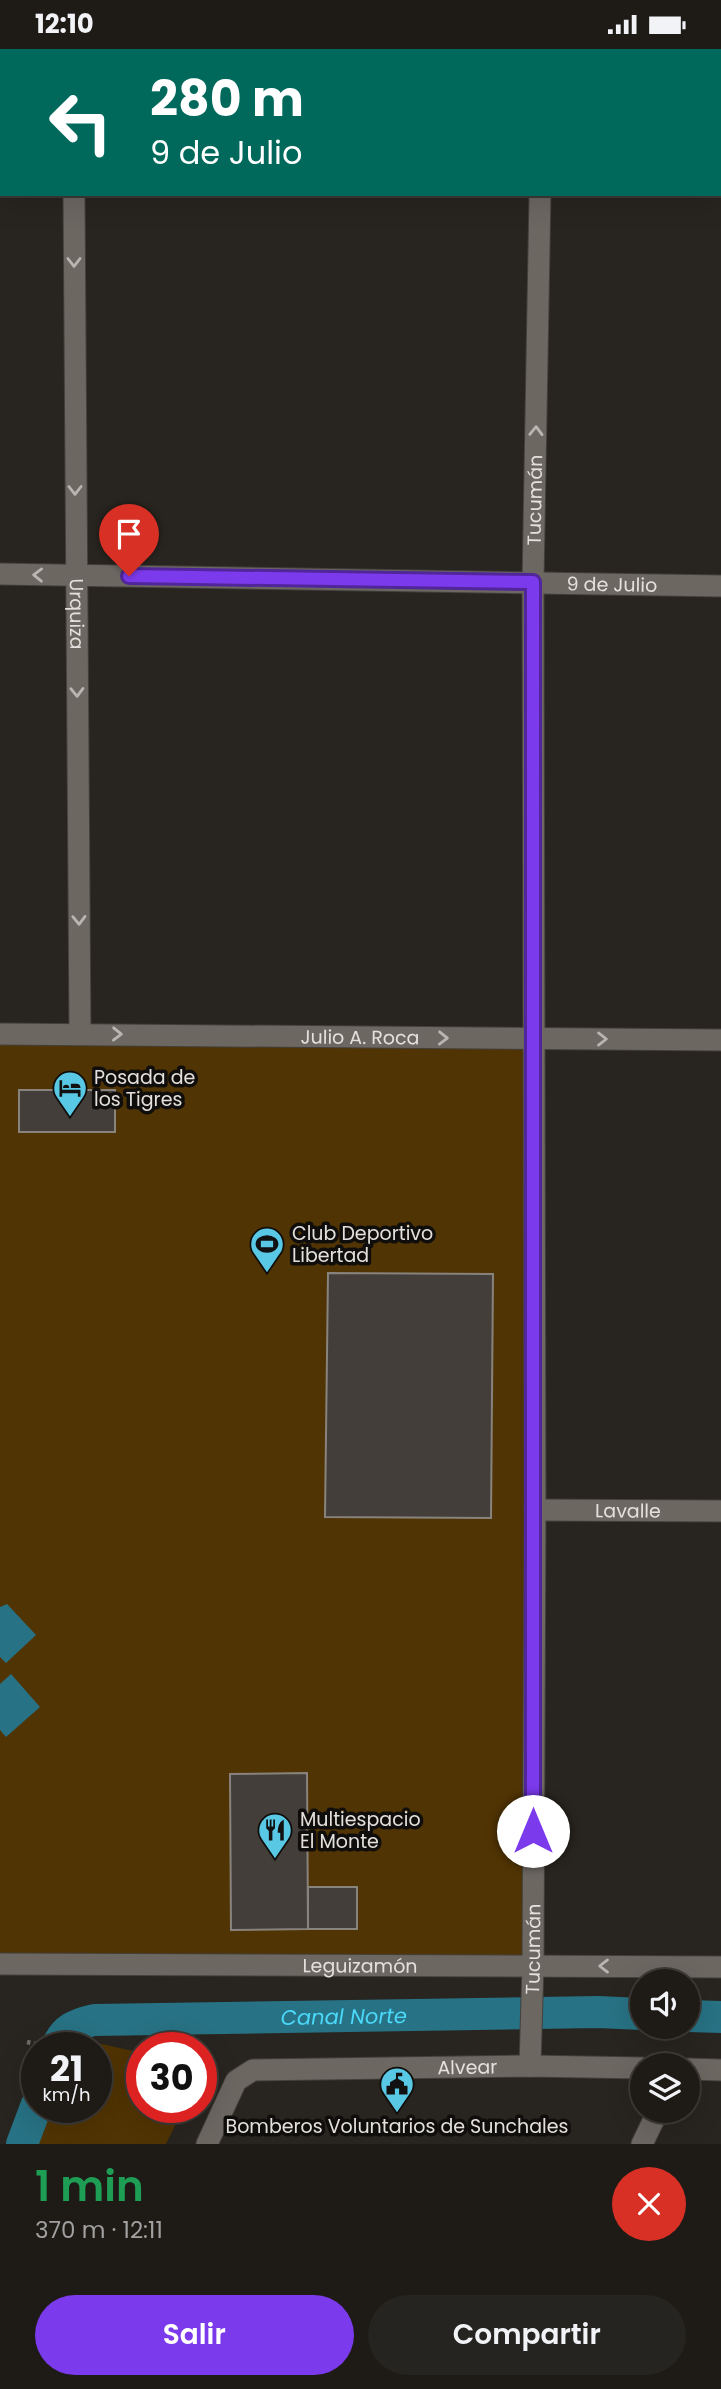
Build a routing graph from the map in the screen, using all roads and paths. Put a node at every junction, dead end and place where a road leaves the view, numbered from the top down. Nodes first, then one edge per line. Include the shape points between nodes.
1 (74, 196) edge
2 (540, 196) edge
3 (0, 574) edge
4 (75, 575) junction
5 (533, 582) junction
6 (721, 586) edge
7 (0, 1034) edge
8 (80, 1034) junction
9 (534, 1038) junction
10 (721, 1040) edge
11 (535, 1510) junction
12 (721, 1511) edge
13 (0, 1964) edge
14 (533, 1965) junction
15 (721, 1967) edge
16 (530, 2066) junction
17 (630, 2068) edge
18 (700, 2069) edge
19 (721, 2070) edge
20 (652, 2123) edge
21 (207, 2144) edge
22 (642, 2144) edge

1 -> 4 street, Urquiza
5 -> 2 street, Tucumán
4 -> 3 street, 9 de Julio
4 - 5 street, 9 de Julio
4 -> 8 street, Urquiza
5 - 6 street, 9 de Julio
5 - 9 street, Tucumán
7 - 8 street, Julio A. Roca
8 -> 9 street, Julio A. Roca
9 -> 10 street, Julio A. Roca
9 - 11 street, Tucumán
11 - 12 street, Lavalle
11 - 14 street, Tucumán
13 - 14 street, Leguizamón
15 -> 14 street, Leguizamón
14 - 16 street, Tucumán
16 - 17 street, Alvear
16 - 21 street, Alvear via 253,2070 236,2081
18 - 19 street
20 - 22 street

